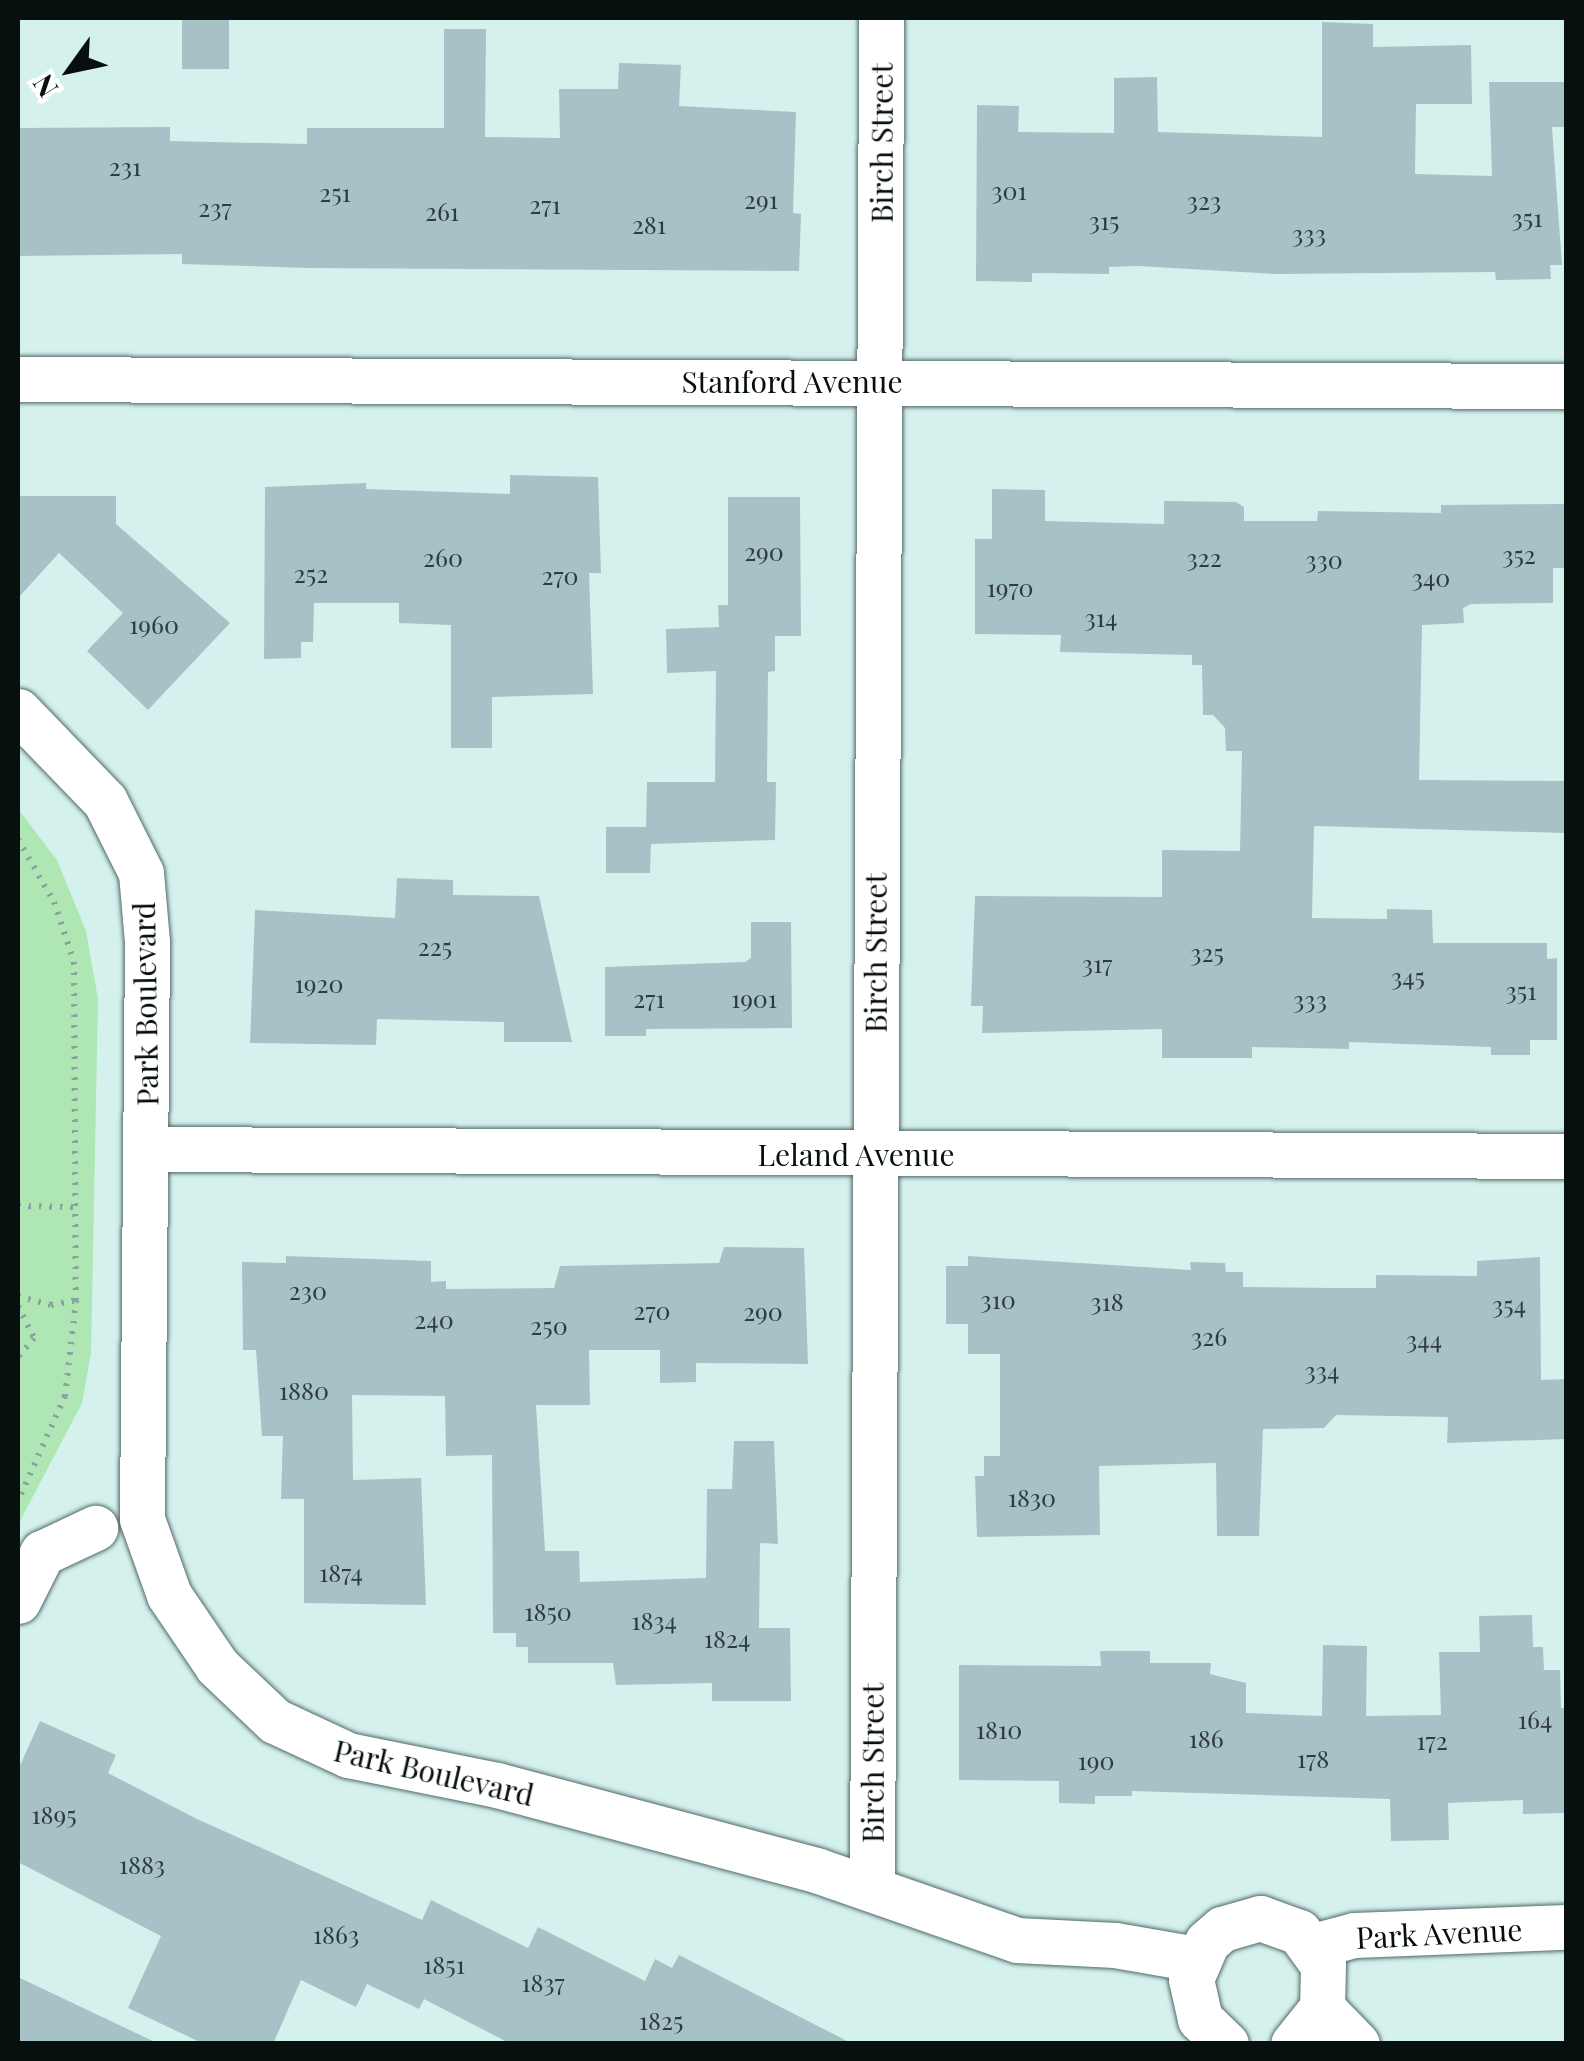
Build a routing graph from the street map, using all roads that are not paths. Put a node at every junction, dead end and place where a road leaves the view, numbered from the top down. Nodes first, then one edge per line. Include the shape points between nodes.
1 (881, 18) edge
2 (18, 379) edge
3 (879, 380) junction
4 (1566, 386) edge
5 (18, 711) edge
6 (146, 1149) junction
7 (874, 1154) junction
8 (1566, 1156) edge
9 (95, 1528) dead end
10 (18, 1601) edge
11 (872, 1888) junction
12 (1566, 1927) edge
13 (1313, 1946) junction
14 (1196, 1960) junction
15 (1322, 2008) junction
16 (1226, 2044) edge
17 (1293, 2044) edge
18 (1357, 2044) edge

1 - 3 street, Birch Street
2 - 3 street, Stanford Avenue
3 - 4 street, Stanford Avenue
3 - 7 street, Birch Street
5 - 6 street, Park Boulevard via 105,801 142,873
6 - 7 street, Leland Avenue
6 - 11 street, Park Boulevard via 142,1518 169,1595 234,1684 276,1720 348,1756 497,1785
7 - 8 street, Leland Avenue
7 - 11 street, Birch Street
9 - 10 street via 42,1553
11 - 14 street, Park Boulevard via 1018,1940 1116,1945
12 - 13 street, Park Avenue via 1354,1935
13 - 14 street via 1289,1927 1260,1918 1222,1929
13 - 15 street via 1322,1966
14 - 16 street via 1193,2000 1200,2019
15 - 17 street
15 - 18 street

